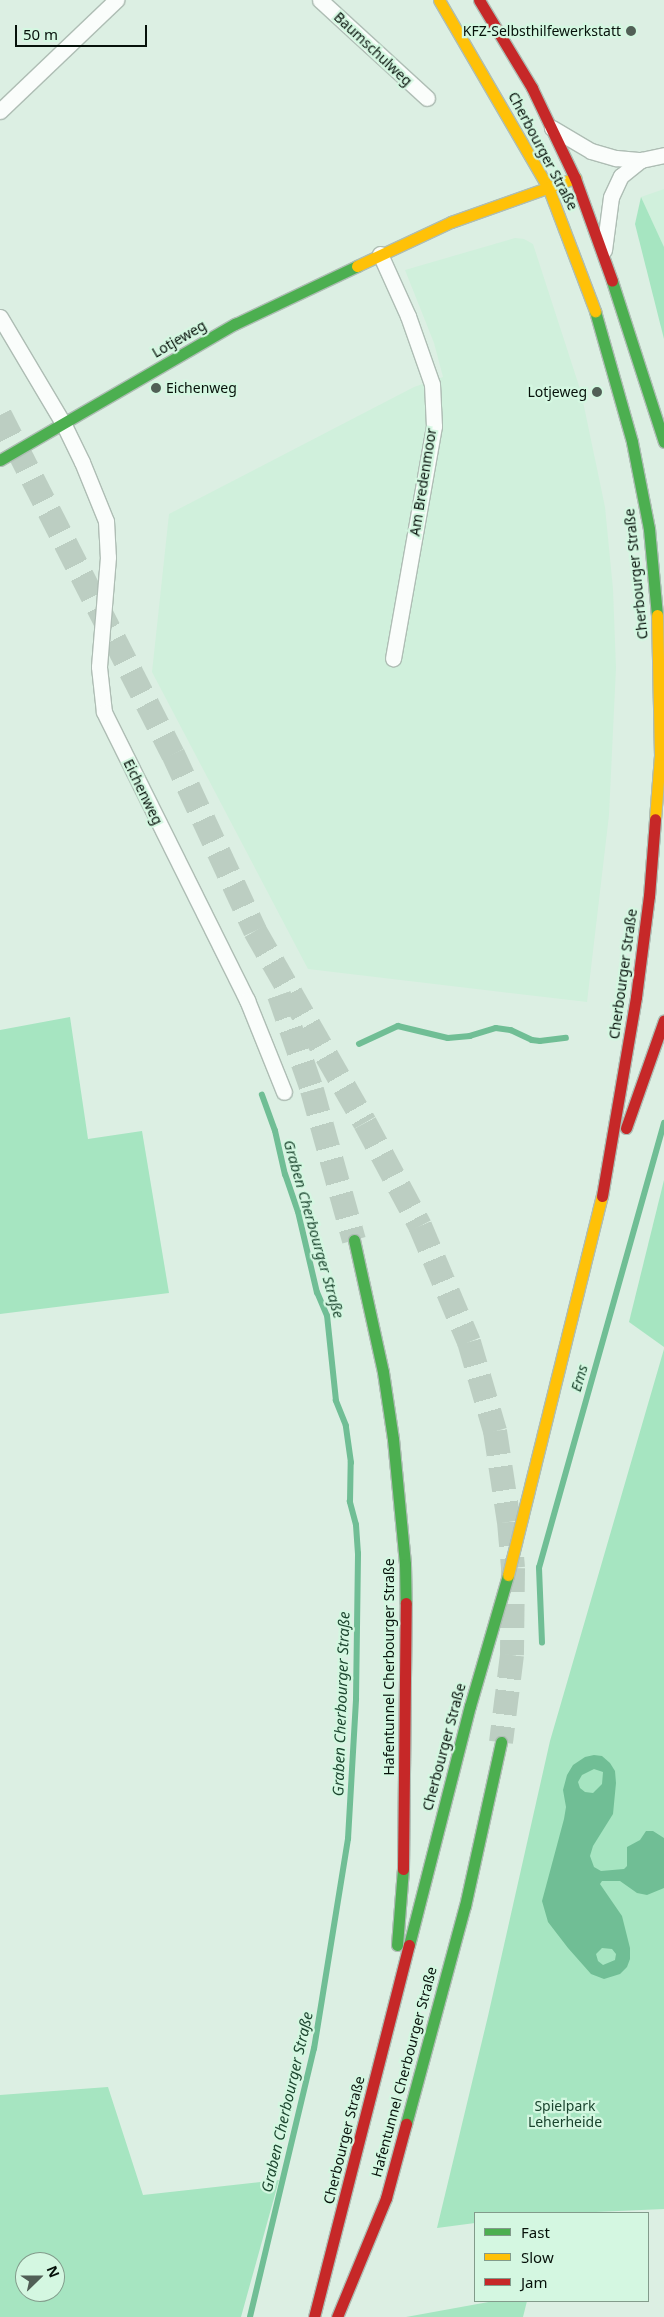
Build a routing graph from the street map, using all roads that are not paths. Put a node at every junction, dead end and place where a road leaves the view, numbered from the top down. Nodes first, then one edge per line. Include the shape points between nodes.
1 (116, 0) edge
2 (320, 0) edge
3 (439, 0) edge
4 (479, 0) edge
5 (427, 98) dead end
6 (0, 111) edge
7 (552, 128) junction
8 (664, 155) edge
9 (642, 160) junction
10 (575, 178) junction
11 (548, 187) junction
12 (380, 254) junction
13 (604, 254) junction
14 (0, 317) edge
15 (64, 425) junction
16 (664, 442) edge
17 (0, 460) edge
18 (658, 620) junction
19 (664, 641) edge
20 (393, 658) dead end
21 (663, 711) edge
22 (664, 1020) edge
23 (284, 1092) dead end
24 (605, 1186) junction
25 (354, 1240) tunnel mouth
26 (501, 1742) tunnel mouth
27 (393, 2009) junction
28 (314, 2317) edge
29 (336, 2317) edge

1 - 6 street
2 - 5 street, Baumschulweg
3 - 11 main road, Cherbourger Straße
4 - 7 main road, Cherbourger Straße
7 - 9 street via 591,151 616,158
7 - 10 main road, Cherbourger Straße
8 - 9 street
9 - 13 street via 621,176 611,197
10 - 11 main road, Lotjeweg
10 - 13 main road, Cherbourger Straße
11 - 12 main road, Lotjeweg via 451,222
11 - 18 main road, Cherbourger Straße via 596,314 630,434 649,529
12 - 15 main road, Lotjeweg via 235,324
12 - 20 street, Am Bredenmoor via 408,316 432,384 434,426
13 - 16 main road, Cherbourger Straße
14 - 15 street, Eichenweg
15 - 17 main road, Lotjeweg
15 - 23 street, Eichenweg via 106,521 108,557 99,667 104,712 247,1000
18 - 19 main road
18 - 21 main road, Cherbourger Straße
21 - 24 main road, Cherbourger Straße via 656,815 636,997
22 - 24 main road, Cherbourger Straße
24 - 27 main road, Cherbourger Straße via 499,1608 470,1706
25 - 27 main road, Hafentunnel Cherbourger Straße via 370,1306 394,1439 405,1564 404,1860
26 - 29 main road, Hafentunnel Cherbourger Straße via 465,1906 386,2198
27 - 28 main road, Cherbourger Straße

